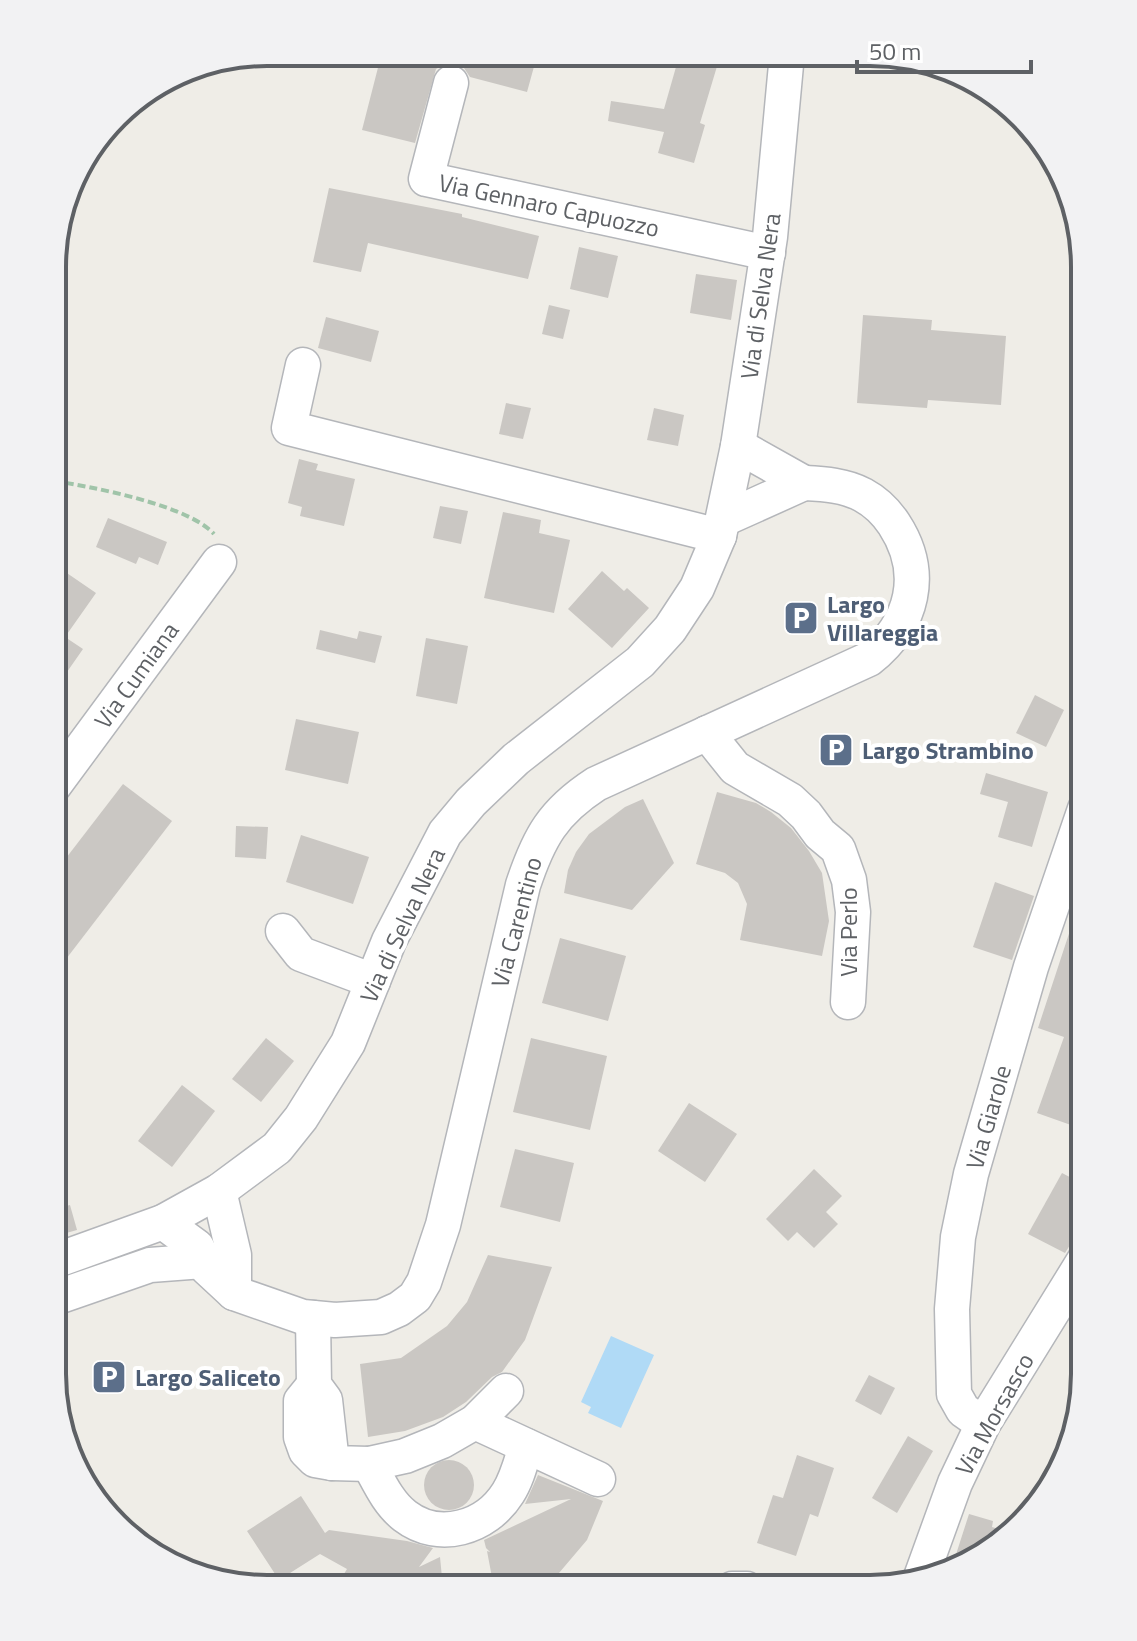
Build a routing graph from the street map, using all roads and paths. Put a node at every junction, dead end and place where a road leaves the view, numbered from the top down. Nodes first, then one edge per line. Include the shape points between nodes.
1 (786, 66) edge
2 (451, 83) dead end
3 (768, 253) junction
4 (303, 365) dead end
5 (738, 446) junction
6 (804, 483) junction
7 (66, 484) edge
8 (722, 528) junction
9 (219, 562) joint
10 (707, 733) junction
11 (66, 769) edge
12 (1071, 850) edge
13 (283, 931) dead end
14 (373, 981) junction
15 (848, 1002) dead end
16 (219, 1191) junction
17 (163, 1222) junction
18 (66, 1257) edge
19 (203, 1261) junction
20 (1071, 1282) edge
21 (234, 1293) junction
22 (66, 1294) edge
23 (313, 1318) junction
24 (506, 1391) dead end
25 (475, 1422) junction
26 (983, 1424) junction
27 (526, 1446) junction
28 (369, 1464) junction
29 (598, 1479) dead end
30 (925, 1567) edge

1 - 3 street, Via di Selva Nera
2 - 3 street, Via Gennaro Capuozzo via 426,179
3 - 5 street, Via di Selva Nera
4 - 8 street via 289,428
5 - 6 street, Via Carentino
5 - 8 street, Via di Selva Nera
6 - 8 street
6 - 10 street, Via Carentino via 850,489 887,514 912,565 904,618 869,659
7 - 9 path via 201,522 219,541
8 - 14 street, Via di Selva Nera via 697,588 670,629 640,662 516,759 445,833
9 - 11 street, Via Cumiana
10 - 15 street, Via Perlo via 735,768 790,800 838,849 853,912
10 - 23 street, Via Carentino via 596,784 554,818 534,851 523,885 443,1225 424,1282 415,1297 381,1317
12 - 26 street, Via Giarole via 1031,967 958,1237 951,1324 954,1394 963,1410
13 - 14 street via 301,954
14 - 16 street, Via di Selva Nera via 348,1043 301,1118 277,1148
16 - 17 street, Via di Selva Nera
16 - 21 street via 234,1255
17 - 18 street, Via di Selva Nera
17 - 19 street, Via Carentino via 197,1247
19 - 21 street, Via Carentino
19 - 22 street via 150,1265
20 - 26 street, Via Morsasco
21 - 23 street, Via Carentino
23 - 28 street via 314,1385 301,1401 306,1451 315,1460
24 - 25 street
25 - 27 street
25 - 28 street via 405,1456
26 - 30 street, Via Morsasco
27 - 28 street via 507,1495 479,1523 461,1529 426,1527 405,1516 386,1496
27 - 29 street

